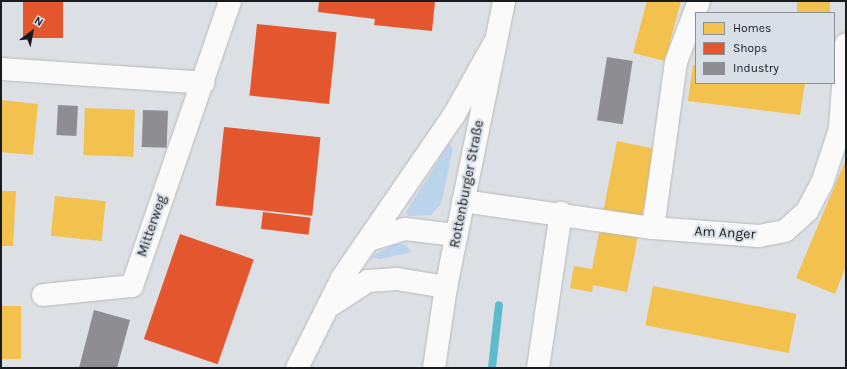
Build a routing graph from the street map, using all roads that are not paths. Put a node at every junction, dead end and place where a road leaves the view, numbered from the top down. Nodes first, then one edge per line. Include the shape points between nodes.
1 (504, 1) edge
2 (699, 1) edge
3 (230, 2) dead end
4 (495, 42) junction
5 (846, 44) edge
6 (1, 69) edge
7 (204, 82) junction
8 (463, 201) junction
9 (561, 214) junction
10 (653, 228) junction
11 (456, 235) junction
12 (369, 240) junction
13 (446, 287) junction
14 (43, 295) dead end
15 (323, 313) junction
16 (297, 368) edge
17 (434, 368) edge
18 (538, 368) edge

1 - 4 main road, Rottenburger Straße
2 - 10 main road via 676,62
3 - 7 main road, Mitterweg
4 - 8 main road, Rottenburger Straße
4 - 12 main road via 454,115
5 - 10 main road, Am Anger via 840,129 822,183 806,211 785,230 759,236
6 - 7 main road
7 - 14 main road, Mitterweg via 132,286
8 - 9 main road, Am Anger
8 - 11 main road, Rottenburger Straße
9 - 10 main road, Am Anger
9 - 18 main road
11 - 12 main road via 405,229
11 - 13 main road, Rottenburger Straße
12 - 15 main road
13 - 15 main road via 397,279 368,281 342,295
13 - 17 main road, Rottenburger Straße
15 - 16 main road

